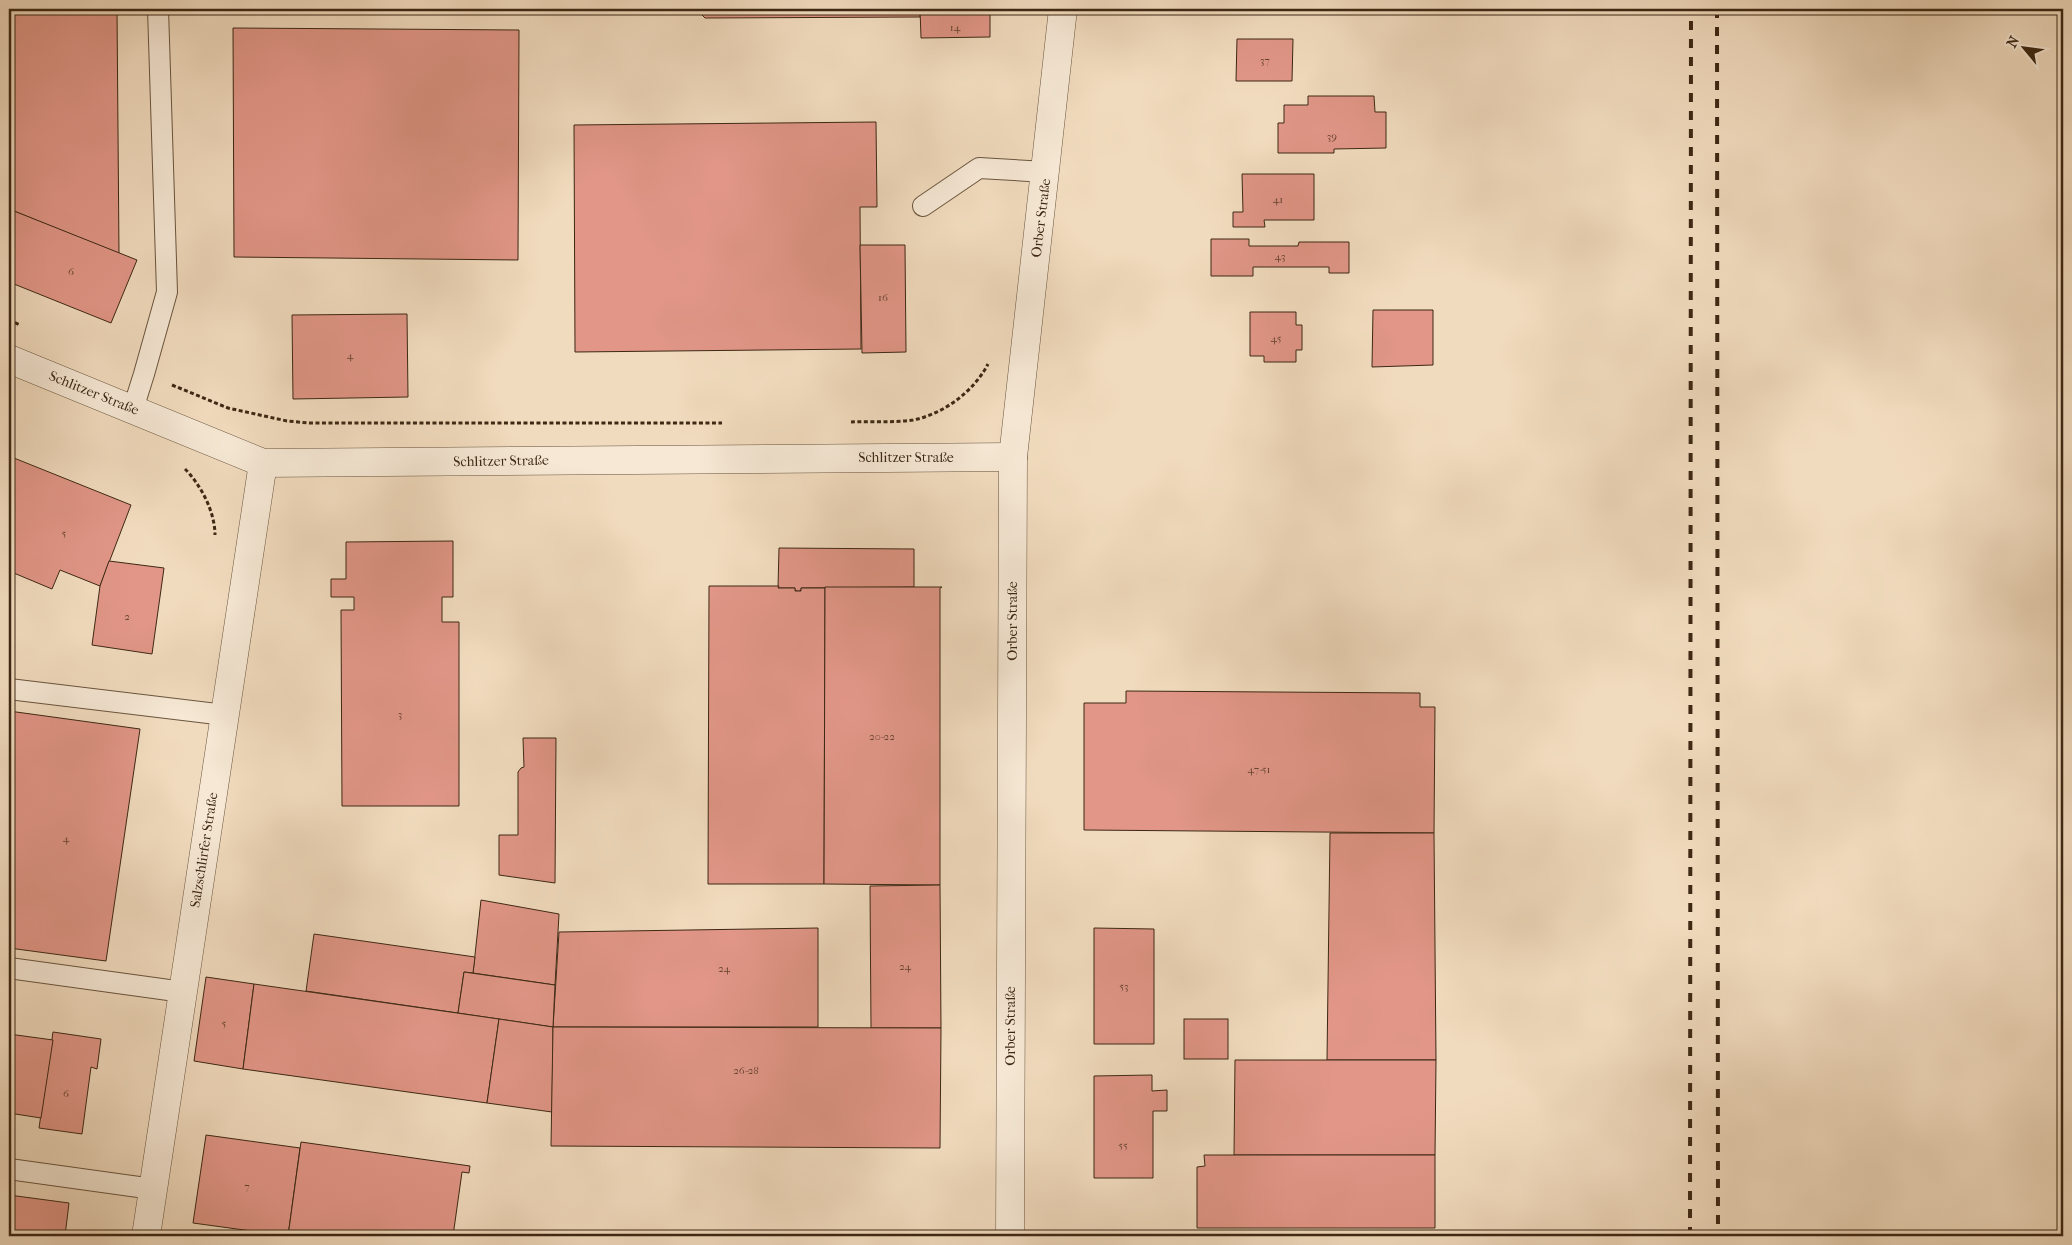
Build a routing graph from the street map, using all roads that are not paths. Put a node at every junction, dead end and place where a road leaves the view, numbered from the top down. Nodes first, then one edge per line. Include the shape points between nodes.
1 (158, 9) edge
2 (1063, 9) edge
3 (1046, 172) junction
4 (922, 206) dead end
5 (9, 359) edge
6 (133, 409) junction
7 (1013, 457) junction
8 (263, 463) junction
9 (9, 689) edge
10 (225, 715) junction
11 (9, 968) edge
12 (183, 992) junction
13 (9, 1169) edge
14 (153, 1189) junction
15 (146, 1236) edge
16 (1010, 1236) edge

1 - 6 lane via 167,292
2 - 3 street, Orber Straße
3 - 4 lane via 979,168
3 - 7 street, Orber Straße
5 - 6 street, Schlitzer Straße
6 - 8 street, Schlitzer Straße
7 - 8 street, Schlitzer Straße
7 - 16 street, Orber Straße
8 - 10 street, Salzschlirfer Straße
9 - 10 lane
10 - 12 street, Salzschlirfer Straße
11 - 12 lane
12 - 14 street, Salzschlirfer Straße
13 - 14 lane
14 - 15 street, Salzschlirfer Straße

